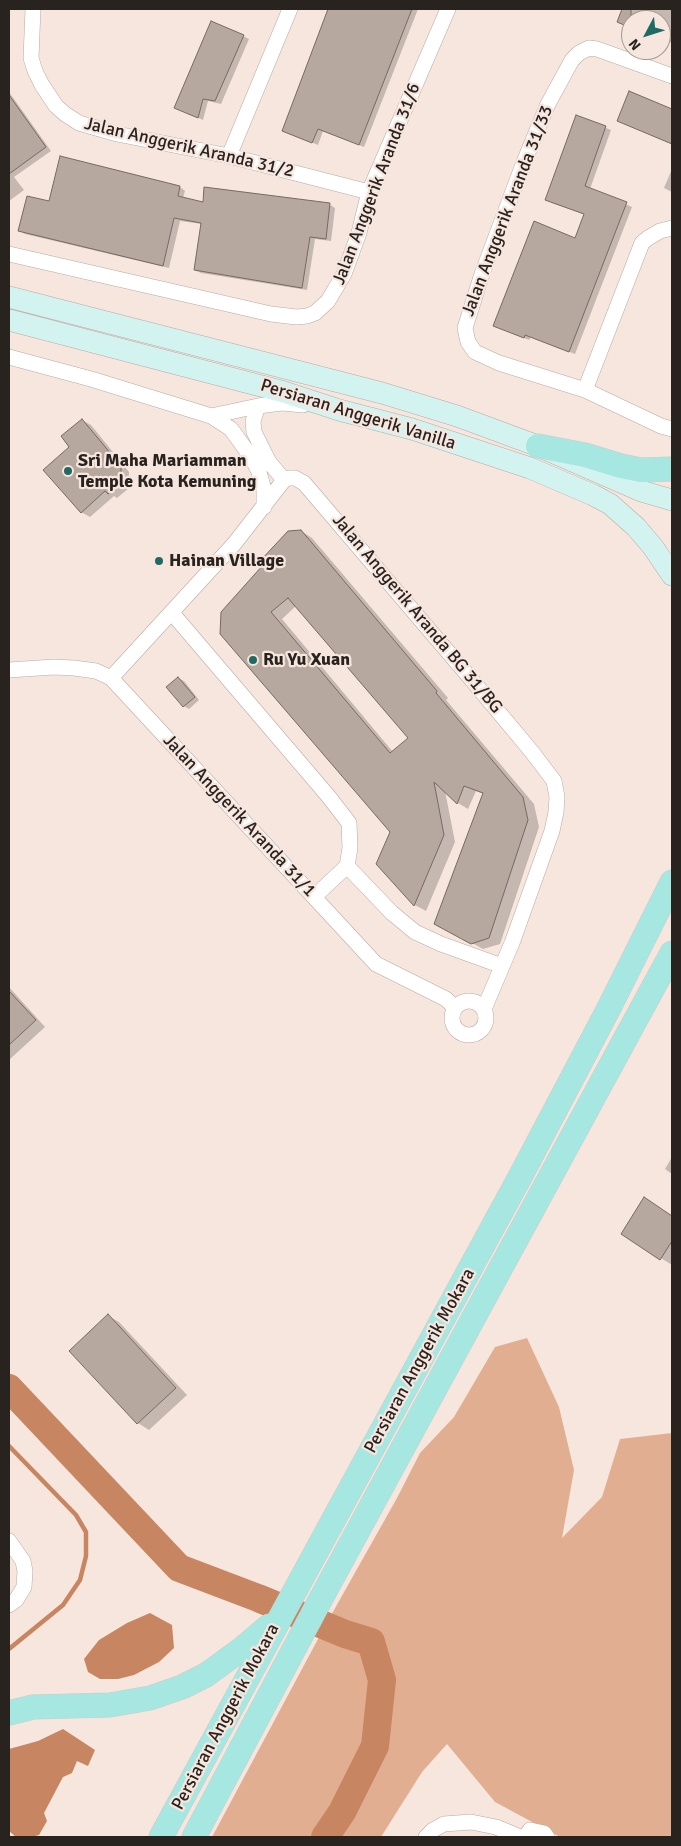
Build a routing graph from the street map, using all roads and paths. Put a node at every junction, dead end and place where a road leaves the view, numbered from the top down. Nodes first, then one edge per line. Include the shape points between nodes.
1 (33, 9) edge
2 (290, 9) edge
3 (448, 9) edge
4 (672, 76) edge
5 (229, 156) junction
6 (369, 192) junction
7 (672, 228) edge
8 (9, 254) edge
9 (9, 297) edge
10 (9, 320) edge
11 (9, 358) edge
12 (585, 390) junction
13 (258, 406) junction
14 (339, 410) junction
15 (211, 416) junction
16 (672, 430) edge
17 (538, 446) junction
18 (672, 469) edge
19 (284, 480) junction
20 (672, 500) edge
21 (264, 507) junction
22 (672, 575) edge
23 (172, 613) junction
24 (9, 670) edge
25 (112, 678) junction
26 (347, 866) junction
27 (672, 882) edge
28 (314, 897) junction
29 (672, 954) edge
30 (502, 966) junction
31 (455, 1008) junction
32 (484, 1009) junction
33 (9, 1541) edge
34 (12, 1603) edge
35 (280, 1617) junction
36 (9, 1713) edge
37 (161, 1837) edge
38 (194, 1837) edge
39 (426, 1837) edge
40 (520, 1837) edge
41 (525, 1837) edge
42 (547, 1837) edge

1 - 5 street, Jalan Anggerik Aranda 31/2 via 31,58 49,96 65,114 88,127
2 - 5 street
3 - 6 street, Jalan Anggerik Aranda 31/6
4 - 12 street, Jalan Anggerik Aranda 31/33 via 597,49 589,48 572,60 548,104 531,145 464,328 475,352 499,363
5 - 6 street, Jalan Anggerik Aranda 31/2
6 - 8 street, Jalan Anggerik Aranda 31/6 via 359,233 338,286 323,308 307,316 271,314
7 - 12 street via 660,231 642,243
9 - 17 main road, Persiaran Anggerik Vanilla via 382,393
10 - 14 main road, Persiaran Anggerik Vanilla via 284,392
11 - 15 street
12 - 16 street, Jalan Anggerik Aranda 31/33
13 - 14 street via 282,403
13 - 15 street
13 - 19 street via 253,421 254,432 269,462
14 - 22 main road, Persiaran Anggerik Vanilla via 412,429 530,468 593,495 610,504 636,527
15 - 21 street via 231,429 252,458 264,490
17 - 18 main road via 641,470
17 - 20 main road, Persiaran Anggerik Vanilla via 641,491
19 - 21 street
19 - 30 street, Jalan Anggerik Aranda BG 31/BG via 295,478 314,493 554,781 557,797 552,831
21 - 23 street
23 - 25 street
23 - 26 street via 349,823
24 - 25 street, Jalan Anggerik Aranda 31/1 via 74,668 96,671
25 - 28 street, Jalan Anggerik Aranda 31/1
26 - 28 street
26 - 30 street via 415,932
27 - 35 main road, Persiaran Anggerik Mokara via 520,1177
28 - 31 street, Jalan Anggerik Aranda 31/1 via 376,964 446,999
29 - 38 main road, Persiaran Anggerik Mokara
30 - 32 street, Jalan Anggerik Aranda BG 31/BG
31 - 32 street via 470,1000 481,1004
31 - 32 street via 454,1024 461,1033 472,1035 485,1025
33 - 34 street via 26,1570 24,1587
35 - 36 main road via 206,1675 182,1687 150,1698 110,1704 33,1707
35 - 37 main road, Persiaran Anggerik Mokara
39 - 40 street via 444,1824 471,1822 496,1827
41 - 42 street via 530,1830 544,1833

